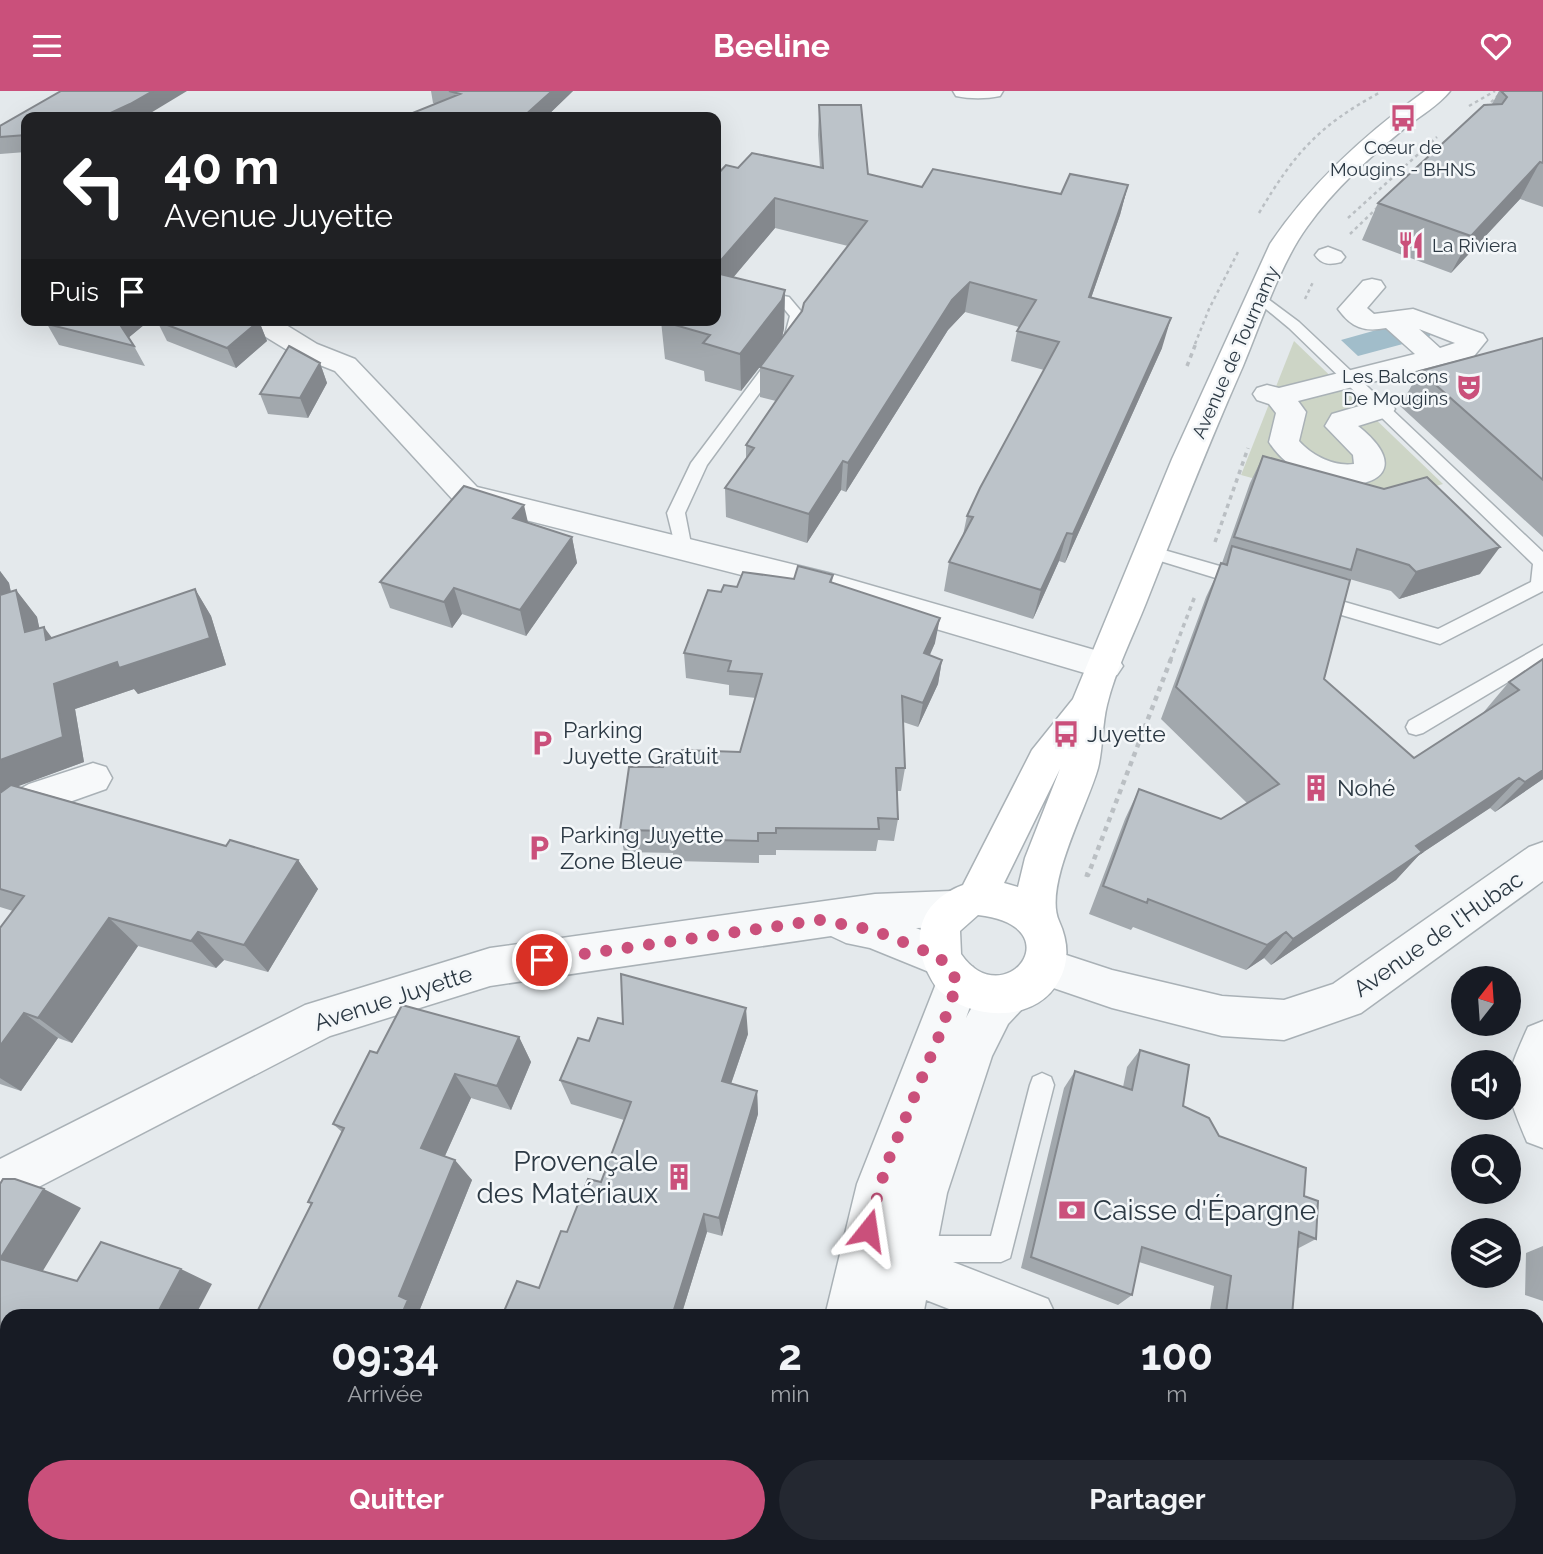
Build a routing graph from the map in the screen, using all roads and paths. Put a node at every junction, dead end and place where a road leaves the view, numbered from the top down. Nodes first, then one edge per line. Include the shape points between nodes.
1 (964, 91) edge
2 (992, 91) edge
3 (1440, 91) edge
4 (1503, 91) edge
5 (1482, 110) edge
6 (1372, 287) dead end
7 (1260, 297) junction
8 (784, 300) edge
9 (1209, 309) dead end
10 (268, 326) edge
11 (1187, 360) dead end
12 (1348, 379) junction
13 (1273, 395) junction
14 (1380, 409) junction
15 (683, 549) junction
16 (1150, 552) junction
17 (1205, 568) junction
18 (1258, 583) edge
19 (1541, 585) edge
20 (1297, 595) edge
21 (1543, 652) edge
22 (1105, 666) junction
23 (1089, 703) junction
24 (1416, 727) dead end
25 (93, 778) dead end
26 (0, 824) edge
27 (1543, 859) edge
28 (1078, 871) dead end
29 (964, 903) junction
30 (1036, 919) junction
31 (820, 920) junction
32 (1045, 967) junction
33 (949, 969) junction
34 (1008, 994) junction
35 (1543, 1041) edge
36 (1042, 1085) dead end
37 (1543, 1126) edge
38 (0, 1184) edge
39 (863, 1252) junction
40 (909, 1259) junction
41 (851, 1309) edge
42 (899, 1309) edge
43 (1016, 1309) edge

1 - 2 street
3 - 7 main road, Avenue de Tournamy via 1371,145 1293,225
4 - 5 path
6 - 12 street via 1353,309 1368,323 1410,335
7 - 12 lane
7 - 16 main road, Avenue de Tournamy
8 - 15 lane via 798,316 791,339 699,463 676,513
9 - 11 path
10 - 15 street via 307,350 345,365 466,495
12 - 13 street
12 - 14 lane
13 - 14 street via 1291,412 1284,442 1288,449 1309,466 1338,475 1353,476 1370,465 1370,456 1340,426 1342,421
13 - 17 path
14 - 19 lane via 1542,562
15 - 22 street via 828,585
16 - 17 lane
16 - 22 main road, Avenue de Tournamy
17 - 18 lane
17 - 28 path via 1088,875
19 - 20 lane via 1440,637
21 - 24 lane
22 - 23 main road, Avenue de Tournamy
23 - 29 main road, Avenue de Tournamy via 1045,761
23 - 30 main road, Avenue de Tournamy via 1079,768 1038,886
25 - 26 street via 33,797
27 - 32 street, Avenue de l'Hubac via 1346,999 1284,1020 1222,1016
29 - 30 main road via 1009,900
29 - 31 street, Avenue Juyette
29 - 33 main road via 941,923 938,939
30 - 32 main road via 1048,951
31 - 33 street, Avenue Juyette via 873,930
31 - 38 street, Avenue Juyette via 490,967 320,1019
32 - 34 main road via 1037,980
33 - 34 main road via 974,990
33 - 39 street via 939,1036 886,1166
34 - 40 street via 993,1010 972,1050 924,1193
35 - 37 street via 1526,1083
36 - 40 lane via 1001,1249
39 - 40 street
39 - 41 street
40 - 42 street
40 - 43 street

